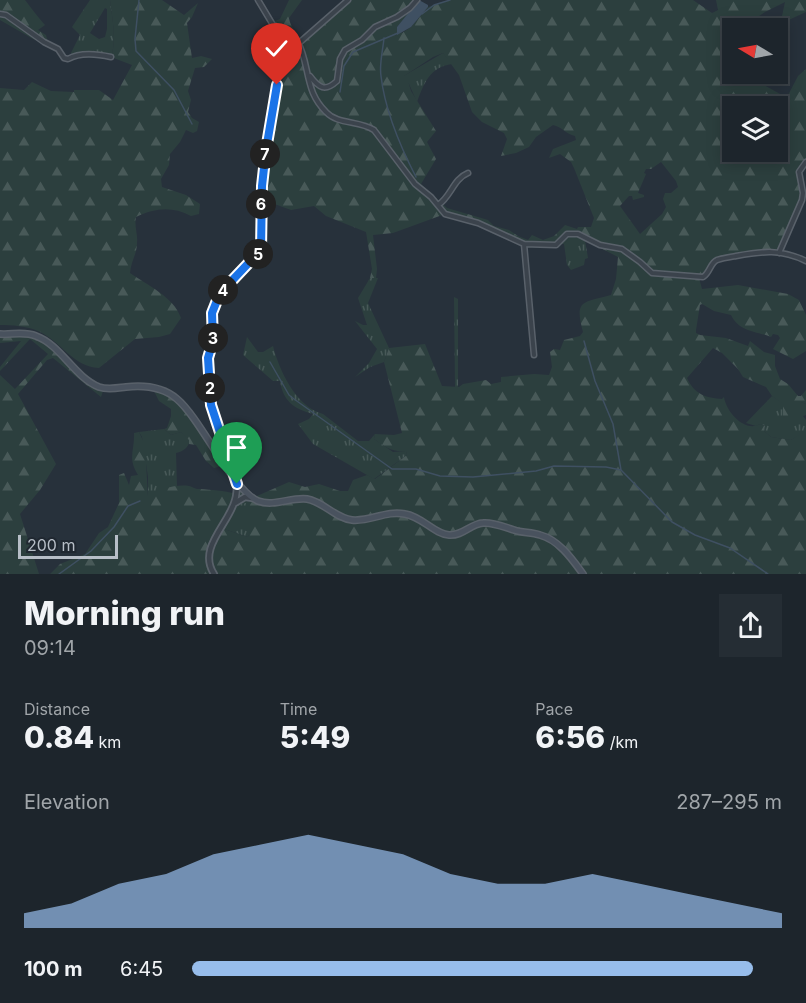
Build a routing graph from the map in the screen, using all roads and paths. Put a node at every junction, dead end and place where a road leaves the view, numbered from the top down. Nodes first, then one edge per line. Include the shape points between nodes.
1 (258, 0) edge
2 (348, 0) edge
3 (417, 0) edge
4 (0, 14) edge
5 (273, 25) junction
6 (299, 43) junction
7 (111, 57) dead end
8 (308, 73) junction
9 (806, 162) edge
10 (468, 173) dead end
11 (438, 205) junction
12 (524, 244) junction
13 (779, 253) junction
14 (806, 261) edge
15 (0, 334) edge
16 (534, 355) dead end
17 (237, 480) junction
18 (252, 498) junction
19 (233, 505) junction
20 (214, 574) edge
21 (583, 574) edge

1 - 5 street
2 - 6 street
3 - 8 street via 345,50 337,81 331,87 318,87
4 - 7 street via 58,49 64,58
5 - 6 street via 287,31
5 - 17 street via 272,57 277,85 265,159 261,250 214,305 213,341 208,358 211,405
6 - 8 street
8 - 11 street via 312,91 326,112 374,130 415,184
9 - 13 street via 799,172 802,200
10 - 11 street
11 - 12 street via 445,214 478,223
12 - 13 street via 556,245 567,234 578,234 600,245 622,249 652,273 697,278 706,275 719,259 762,251
12 - 16 street
13 - 14 street
15 - 17 main road via 30,334 42,339 97,386 143,386 168,392 182,404
17 - 18 main road
17 - 19 street
18 - 19 street via 240,499
18 - 21 main road via 270,503 306,499 355,520 403,513 450,535 491,523 550,539
19 - 20 street via 208,555

